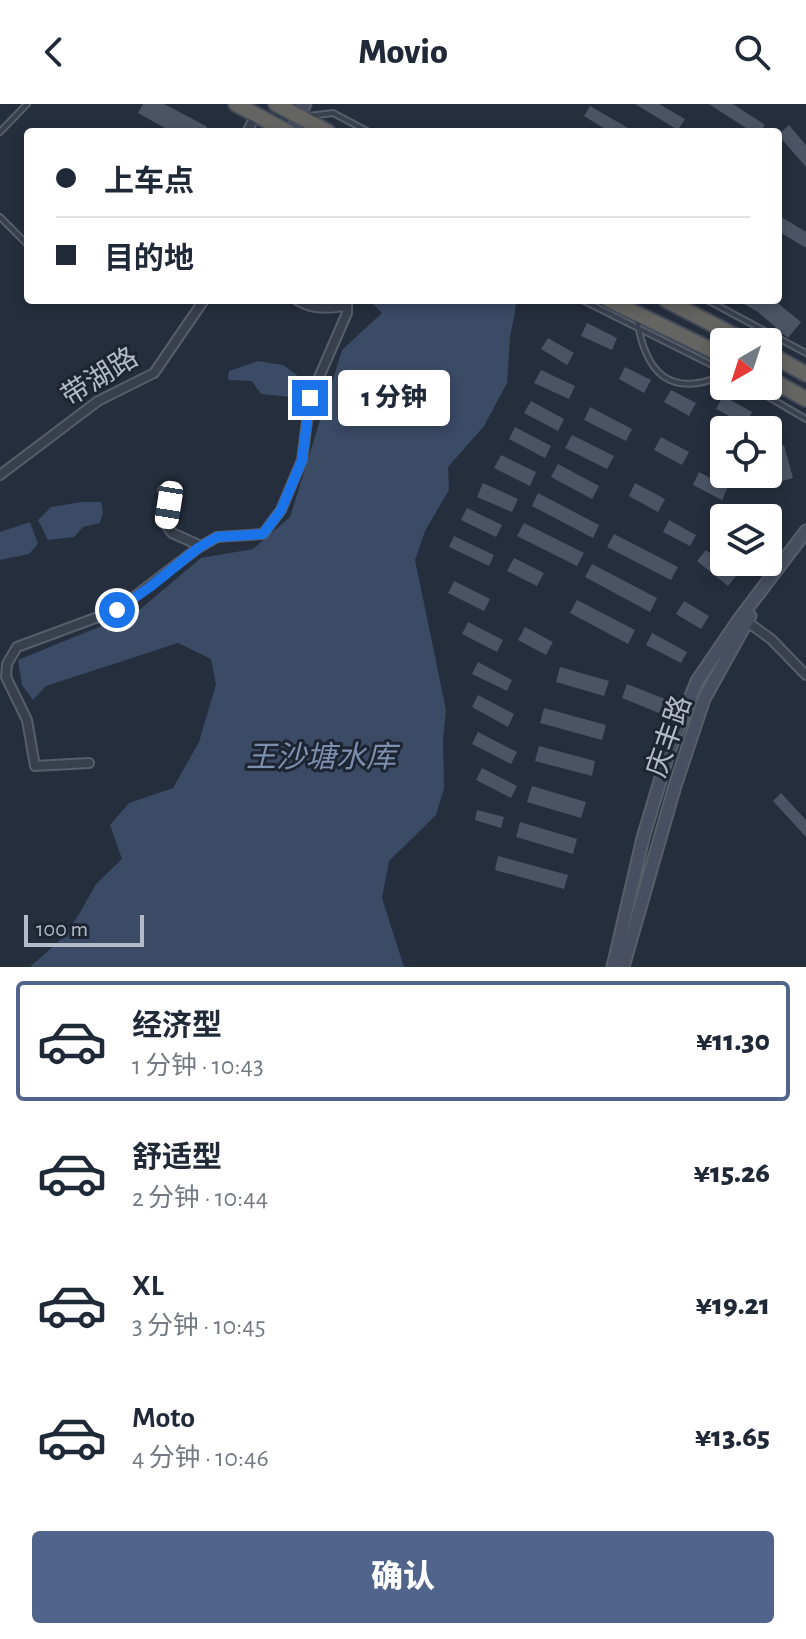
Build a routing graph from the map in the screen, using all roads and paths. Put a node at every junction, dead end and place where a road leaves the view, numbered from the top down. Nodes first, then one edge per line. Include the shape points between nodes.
1 (27, 104) edge
2 (236, 104) edge
3 (283, 106) edge
4 (302, 110) edge
5 (256, 115) junction
6 (249, 128) edge
7 (280, 128) edge
8 (285, 128) edge
9 (287, 128) edge
10 (323, 128) edge
11 (361, 128) edge
12 (0, 132) edge
13 (0, 217) edge
14 (24, 241) edge
15 (201, 304) edge
16 (303, 304) edge
17 (342, 304) edge
18 (347, 304) edge
19 (589, 304) edge
20 (617, 304) edge
21 (674, 304) edge
22 (714, 304) edge
23 (635, 313) junction
24 (720, 328) edge
25 (638, 330) junction
26 (710, 349) edge
27 (806, 353) edge
28 (782, 361) edge
29 (710, 365) edge
30 (806, 374) edge
31 (710, 381) edge
32 (782, 386) edge
33 (806, 399) edge
34 (774, 400) edge
35 (806, 419) edge
36 (0, 475) edge
37 (163, 490) dead end
38 (806, 531) edge
39 (806, 543) edge
40 (201, 546) junction
41 (746, 621) junction
42 (806, 675) edge
43 (89, 763) dead end
44 (613, 967) edge
45 (623, 967) edge

1 - 12 lane
2 - 5 highway
3 - 4 highway
3 - 8 main road
4 - 9 main road
4 - 10 highway
4 - 11 lane via 333,113
5 - 6 street
5 - 7 highway
13 - 14 lane
15 - 36 street, 带湖路 via 154,373 98,401
16 - 17 street
18 - 40 street via 310,398 302,460 281,510 263,534 217,537
19 - 25 lane
20 - 23 highway
21 - 24 highway
22 - 27 lane
23 - 25 lane
23 - 26 highway
25 - 29 lane
25 - 31 lane via 655,372 679,382
28 - 30 highway
32 - 33 highway
34 - 35 lane
37 - 40 street via 169,505 166,525
38 - 44 main road via 697,681 647,823
39 - 41 main road, 庆丰路
40 - 43 street via 117,610 17,647 7,664 6,677 27,720 35,766
41 - 42 street
41 - 45 main road, 庆丰路 via 704,699

